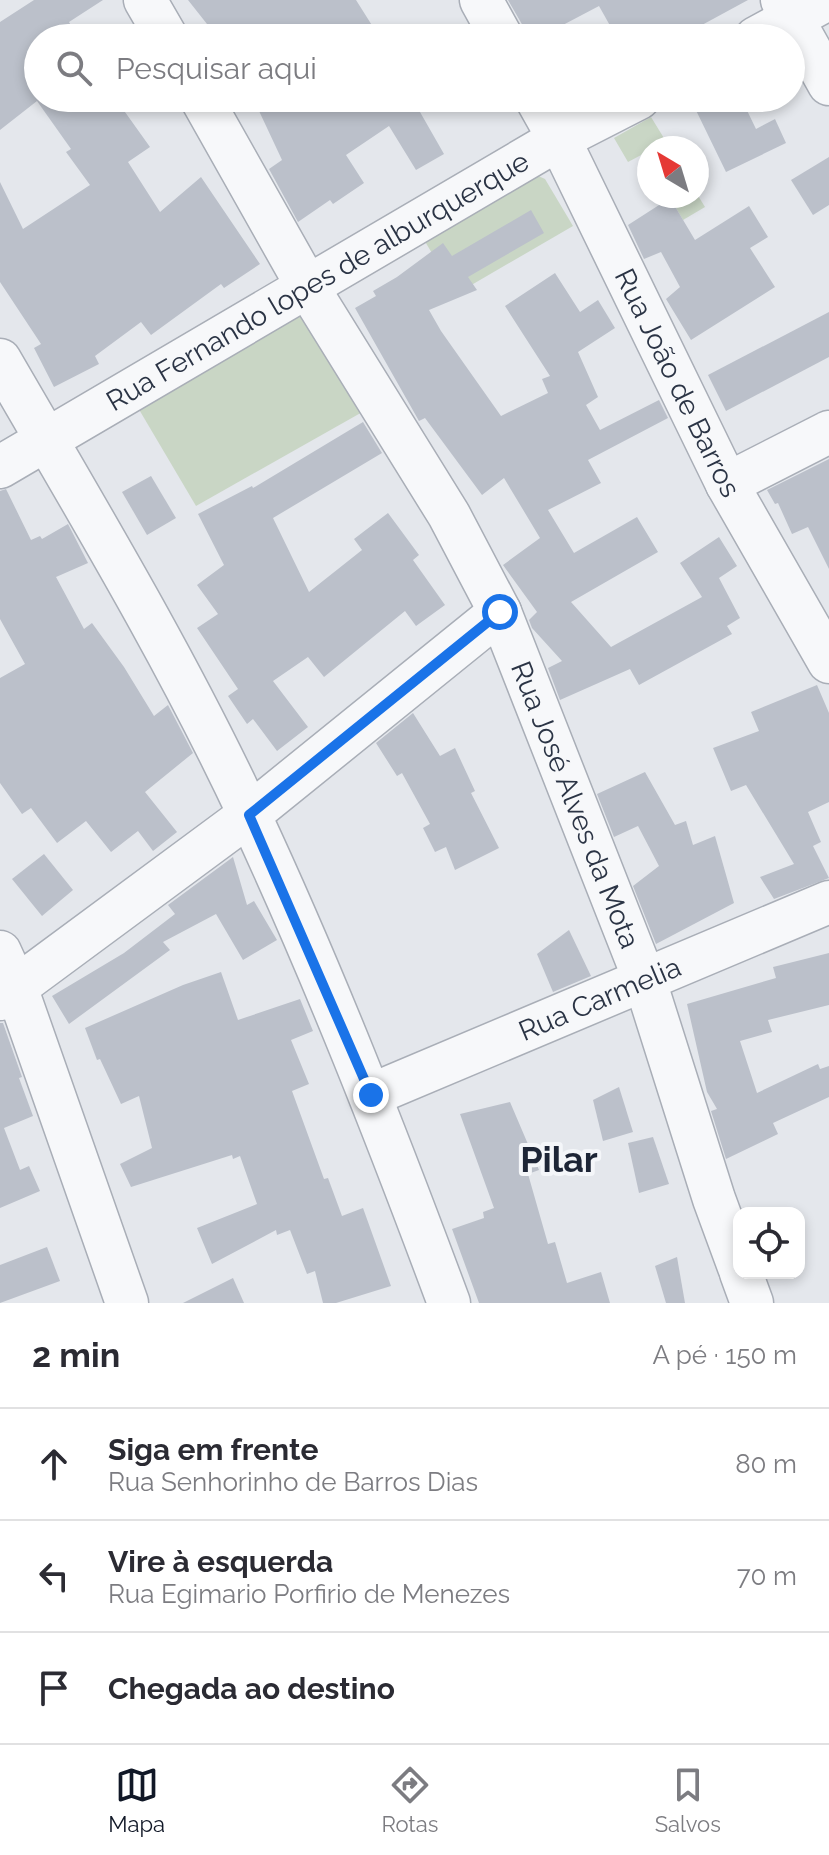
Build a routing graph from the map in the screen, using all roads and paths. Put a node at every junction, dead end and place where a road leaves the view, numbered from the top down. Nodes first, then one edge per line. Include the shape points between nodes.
1 (145, 0) edge
2 (481, 0) edge
3 (800, 6) edge
4 (159, 24) edge
5 (494, 24) edge
6 (775, 24) edge
7 (829, 84) edge
8 (209, 112) edge
9 (544, 112) edge
10 (612, 112) edge
11 (559, 139) junction
12 (307, 286) junction
13 (0, 360) edge
14 (829, 432) edge
15 (46, 440) junction
16 (0, 467) edge
17 (727, 484) junction
18 (500, 612) junction
19 (829, 662) edge
20 (249, 815) junction
21 (829, 902) edge
22 (5, 979) edge
23 (645, 981) junction
24 (371, 1095) junction
25 (733, 1251) edge
26 (743, 1279) edge
27 (127, 1303) edge
28 (449, 1303) edge
29 (752, 1303) edge

1 - 4 street
2 - 5 street
3 - 6 street
3 - 7 street
8 - 12 street, Rua José Alves da Mota
9 - 11 street, Rua João de Barros
10 - 11 street, Rua Fernando lopes de alburquerque
11 - 12 street, Rua Fernando lopes de alburquerque
11 - 17 street, Rua João de Barros
12 - 15 street, Rua Fernando lopes de alburquerque
12 - 18 street, Rua José Alves da Mota via 449,515
13 - 15 street
14 - 17 street
15 - 16 street, Rua Fernando lopes de alburquerque
15 - 20 street
17 - 19 street, Rua João de Barros
18 - 20 street
18 - 23 street, Rua José Alves da Mota
20 - 22 street
20 - 24 street
21 - 23 street, Rua Carmelia
22 - 27 street
23 - 24 street, Rua Carmelia
23 - 25 street, Rua José Alves da Mota
24 - 28 street
26 - 29 street, Rua José Alves da Mota

